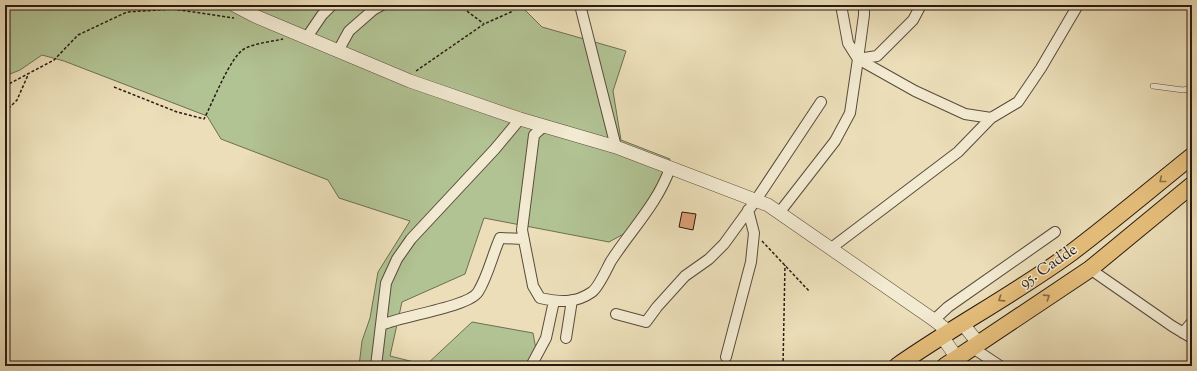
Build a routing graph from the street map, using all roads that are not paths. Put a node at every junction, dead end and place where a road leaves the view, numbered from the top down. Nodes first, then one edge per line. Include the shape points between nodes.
1 (332, 5) edge
2 (382, 5) edge
3 (580, 5) edge
4 (841, 5) edge
5 (864, 5) edge
6 (921, 5) edge
7 (1078, 5) edge
8 (235, 11) edge
9 (306, 37) junction
10 (338, 51) junction
11 (858, 60) junction
12 (1153, 86) dead end
13 (1192, 88) edge
14 (821, 102) dead end
15 (991, 118) junction
16 (520, 119) junction
17 (544, 126) junction
18 (616, 147) junction
19 (1192, 156) edge
20 (670, 168) junction
21 (1192, 185) edge
22 (752, 205) junction
23 (779, 212) junction
24 (1055, 232) dead end
25 (522, 239) junction
26 (830, 249) junction
27 (1090, 269) junction
28 (572, 300) junction
29 (554, 301) junction
30 (616, 314) dead end
31 (934, 320) junction
32 (1192, 322) edge
33 (382, 325) junction
34 (950, 330) junction
35 (1188, 335) edge
36 (566, 338) dead end
37 (976, 346) junction
38 (726, 357) dead end
39 (951, 362) edge
40 (376, 366) edge
41 (531, 366) edge
42 (897, 366) edge
43 (1000, 366) edge

1 - 9 street
2 - 10 street via 349,31
3 - 18 street
4 - 11 street via 848,43
5 - 11 street
6 - 11 street via 913,20 877,56
7 - 15 street via 1018,102
8 - 9 street
9 - 10 street
10 - 16 street
11 - 15 street via 965,114
11 - 23 street via 850,113 835,141
12 - 13 lane via 1183,90
14 - 22 street
15 - 26 street via 958,152
16 - 17 street
16 - 33 street via 411,239 397,259 386,283
17 - 18 street
17 - 25 street via 534,135
18 - 20 street
19 -> 34 main road, 95. Cadde via 1070,254
20 - 22 street
20 - 28 street via 664,184 617,252 594,291
21 - 27 main road, 95. Cadde
22 - 23 street via 768,205
22 - 30 street via 724,244 709,259 685,276 646,322
22 - 38 street via 754,233 751,262
23 - 26 street
24 - 31 street via 948,307
25 - 29 street via 533,286 540,298
25 - 33 street via 500,238 477,294 460,303
26 - 31 street
27 - 35 street
37 -> 27 main road, 95. Cadde
28 - 29 street
28 - 36 street
29 - 41 street via 546,338
31 - 34 street
32 - 35 street
33 - 40 street
34 - 37 street
34 - 39 street
34 - 42 main road, 95. Cadde
37 - 39 main road, 95. Cadde
37 - 43 street

